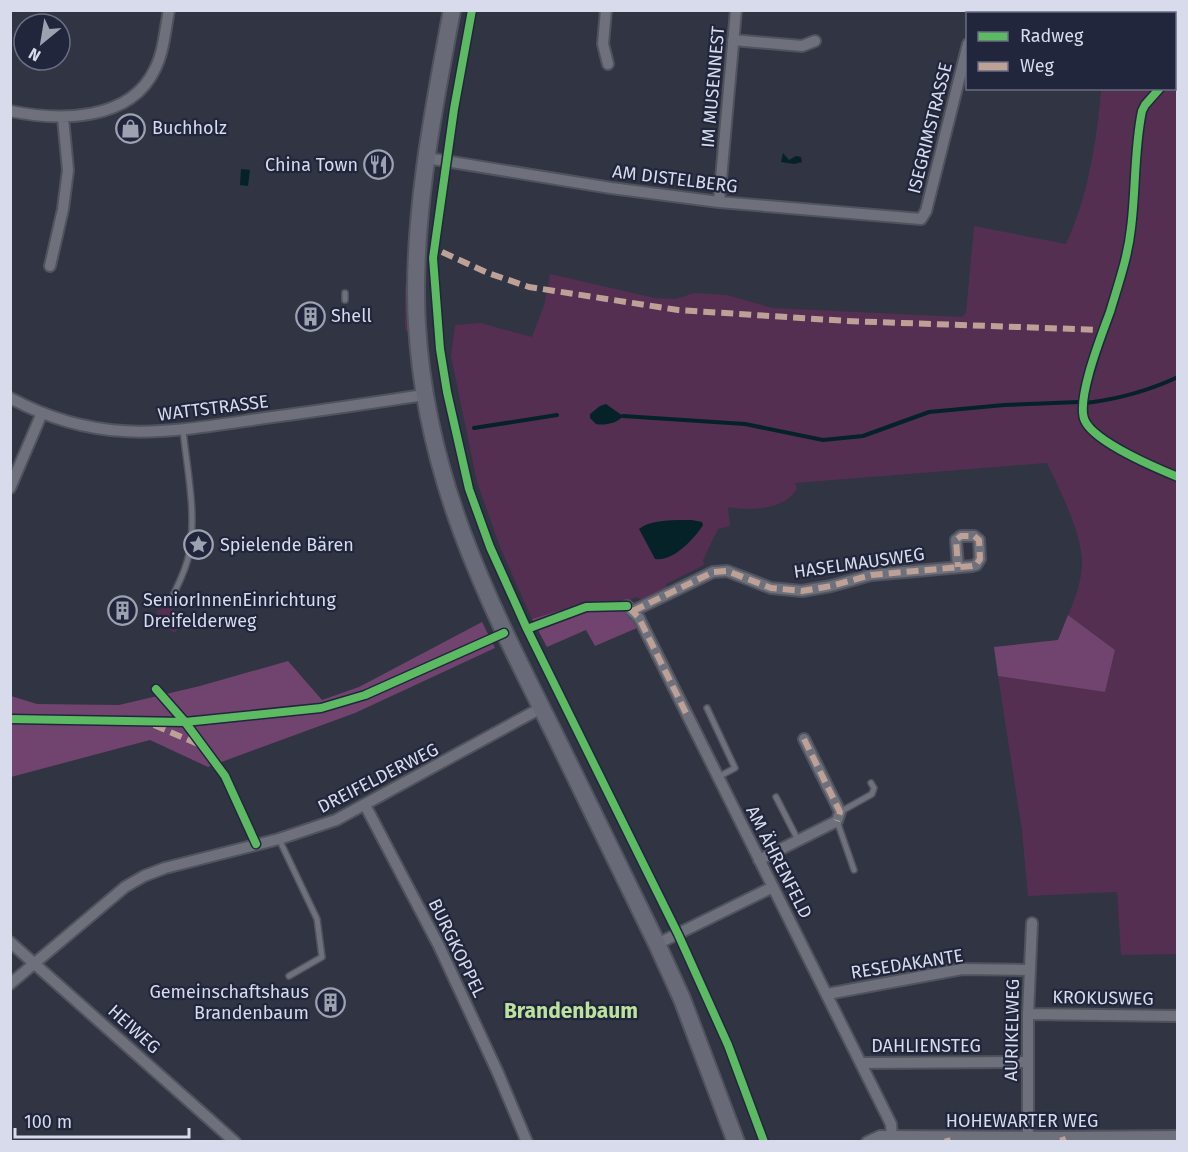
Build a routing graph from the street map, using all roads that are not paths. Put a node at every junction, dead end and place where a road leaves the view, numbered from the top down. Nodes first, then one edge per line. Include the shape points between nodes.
1 (169, 10) edge
2 (452, 10) edge
3 (606, 10) edge
4 (736, 10) edge
5 (733, 40) junction
6 (815, 41) dead end
7 (966, 52) edge
8 (608, 64) dead end
9 (10, 111) edge
10 (63, 118) junction
11 (428, 158) junction
12 (719, 202) junction
13 (921, 219) joint
14 (50, 266) dead end
15 (345, 293) dead end
16 (345, 300) dead end
17 (424, 395) junction
18 (10, 398) edge
19 (42, 413) junction
20 (183, 430) junction
21 (10, 488) edge
22 (958, 567) dead end
23 (170, 602) dead end
24 (630, 608) joint
25 (541, 708) junction
26 (706, 708) dead end
27 (804, 740) dead end
28 (718, 777) junction
29 (871, 783) dead end
30 (776, 797) dead end
31 (365, 805) junction
32 (839, 817) junction
33 (279, 839) junction
34 (798, 840) junction
35 (759, 860) junction
36 (854, 870) dead end
37 (773, 887) junction
38 (1032, 922) dead end
39 (10, 942) edge
40 (657, 944) junction
41 (34, 963) junction
42 (1029, 970) junction
43 (289, 976) dead end
44 (10, 984) edge
45 (827, 994) junction
46 (1028, 1014) junction
47 (1178, 1016) edge
48 (1028, 1062) junction
49 (861, 1063) junction
50 (1178, 1136) edge
51 (1028, 1137) junction
52 (887, 1139) edge
53 (235, 1142) edge
54 (527, 1142) edge
55 (736, 1142) edge
56 (867, 1142) edge

1 - 10 street via 159,61 142,87 111,108
2 - 11 main road
3 - 8 street via 603,44
4 - 5 street, IM MUSENNEST
5 - 6 street via 802,46
5 - 12 street, IM MUSENNEST
7 - 13 street, ISEGRIMSTRASSE
9 - 10 street
10 - 14 street via 68,170
11 - 12 street, AM DISTELBERG
11 - 17 main road via 416,267
12 - 13 street, AM DISTELBERG
15 - 16 lane
17 - 20 street, WATTSTRASSE
17 - 25 main road via 444,484 469,555
18 - 19 street, WATTSTRASSE
19 - 20 street, WATTSTRASSE via 109,431
19 - 21 street
20 - 23 lane via 192,534 186,564
22 - 24 street, HASELMAUSWEG via 871,575 801,591 771,588 727,571 713,572
24 - 28 street, AM ÄHRENFELD via 639,618
25 - 31 street, DREIFELDERWEG
25 - 40 main road
26 - 28 lane via 735,768
27 - 32 street
28 - 35 street, AM ÄHRENFELD
29 - 32 lane via 872,794
30 - 34 lane
31 - 33 street, DREIFELDERWEG via 336,820
31 - 54 street, BURGKOPPEL via 439,946
32 - 34 street
32 - 36 lane
33 - 41 street, DREIFELDERWEG via 144,876 124,887
33 - 43 lane via 317,919 322,957
34 - 35 street
35 - 37 street, AM ÄHRENFELD
37 - 40 street
37 - 45 street, AM ÄHRENFELD
38 - 42 street, AURIKELWEG
39 - 41 street, HEIWEG
40 - 55 main road
41 - 44 street, DREIFELDERWEG
41 - 53 street, HEIWEG
42 - 45 street, RESEDAKANTE via 962,969
42 - 46 street, AURIKELWEG
45 - 49 street, AM ÄHRENFELD
46 - 47 street, KROKUSWEG
46 - 48 street, AURIKELWEG
48 - 49 street, DAHLIENSTEG
48 - 51 street, AURIKELWEG
49 - 52 street, AM ÄHRENFELD via 891,1124
50 - 51 street, HOHEWARTER WEG
51 - 52 street, HOHEWARTER WEG
52 - 56 street, HOHEWARTER WEG

